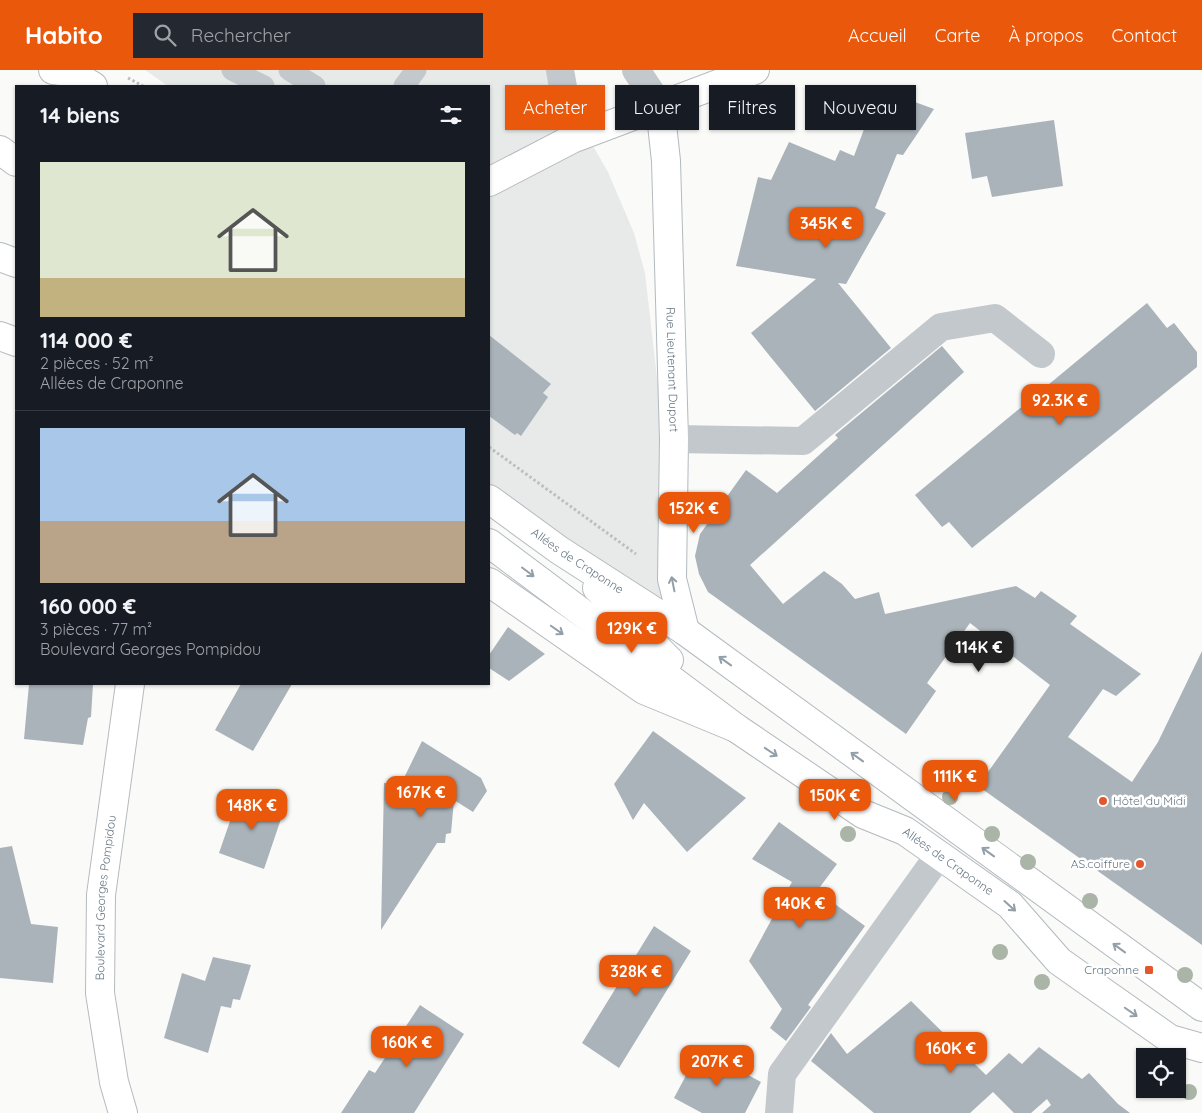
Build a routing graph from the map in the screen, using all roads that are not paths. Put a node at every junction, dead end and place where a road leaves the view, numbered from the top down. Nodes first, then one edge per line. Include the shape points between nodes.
1 (53, 70) edge
2 (232, 70) edge
3 (289, 70) edge
4 (416, 70) edge
5 (560, 70) edge
6 (636, 70) edge
7 (755, 70) edge
8 (91, 85) edge
9 (262, 85) edge
10 (313, 85) edge
11 (405, 85) edge
12 (646, 85) edge
13 (699, 91) edge
14 (615, 123) edge
15 (663, 130) edge
16 (572, 140) junction
17 (0, 150) edge
18 (15, 161) edge
19 (490, 181) edge
20 (0, 257) edge
21 (15, 263) edge
22 (0, 336) edge
23 (15, 342) edge
24 (1041, 354) dead end
25 (674, 439) junction
26 (490, 500) edge
27 (490, 544) edge
28 (558, 550) junction
29 (490, 583) edge
30 (685, 631) junction
31 (130, 685) edge
32 (736, 728) junction
33 (939, 855) junction
34 (1202, 1007) edge
35 (1202, 1048) edge
36 (123, 1113) edge
37 (778, 1113) edge

1 - 8 main road via 69,72
2 - 9 lane
3 - 10 lane
4 - 11 lane
5 - 16 street
6 - 12 street
7 - 13 main road
14 - 16 main road
15 - 25 main road, Rue Lieutenant Duport
16 - 19 main road
17 - 18 main road
20 - 21 main road
22 - 23 main road
24 - 25 street via 995,318 941,327 803,441
30 -> 25 main road, Rue Lieutenant Duport via 672,579
26 - 28 main road, Allées de Craponne
27 -> 32 main road, Allées de Craponne
28 - 30 main road, Allées de Craponne
28 - 32 main road
29 -> 32 main road via 644,690
34 -> 30 main road, Allées de Craponne
31 - 36 main road, Boulevard Georges Pompidou via 101,895 100,993 114,1082
32 -> 33 main road, Allées de Craponne via 863,814 905,831
33 -> 35 main road, Allées de Craponne via 1010,905 1059,961 1170,1039
33 - 37 street via 782,1074

